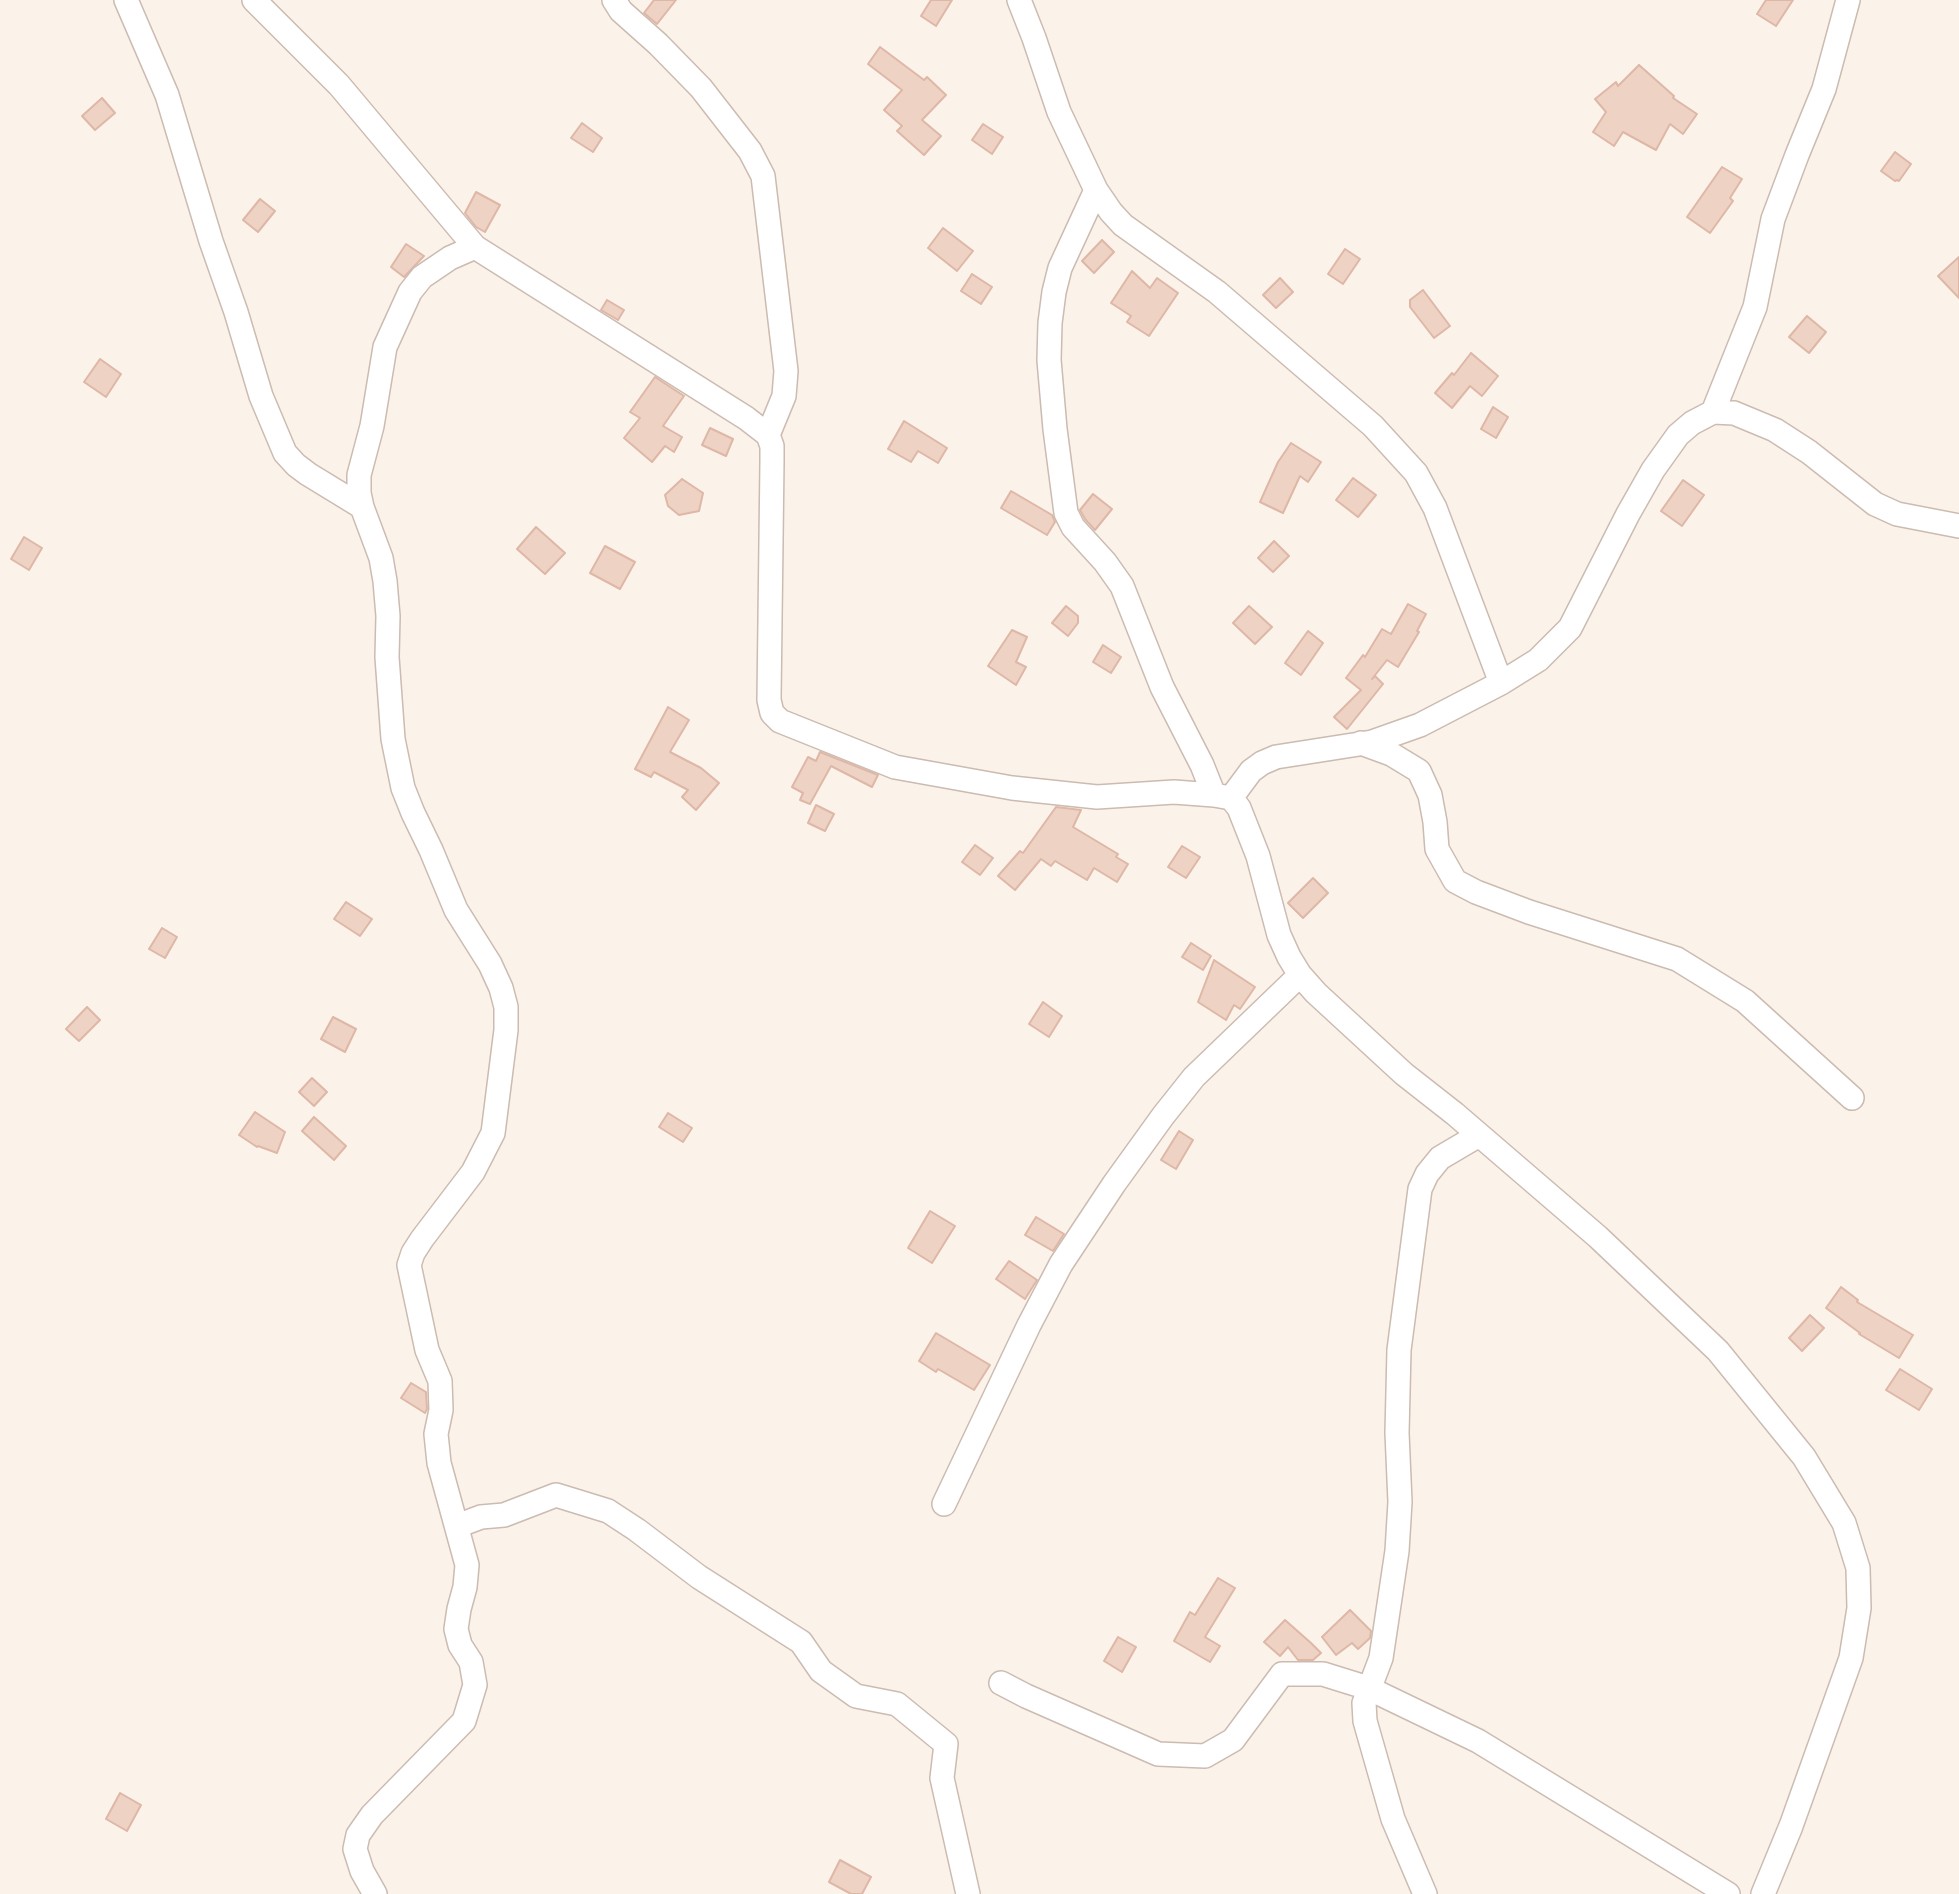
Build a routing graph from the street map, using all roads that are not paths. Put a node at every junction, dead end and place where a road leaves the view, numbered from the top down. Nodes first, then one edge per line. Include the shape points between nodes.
1 (127, 0) edge
2 (254, 0) edge
3 (614, 0) edge
4 (1018, 0) edge
5 (1848, 0) edge
6 (1096, 190) junction
7 (475, 247) junction
8 (1713, 412) junction
9 (768, 435) junction
10 (362, 507) junction
11 (1959, 526) edge
12 (1501, 683) junction
13 (1361, 743) junction
14 (1223, 796) junction
15 (1300, 975) junction
16 (1852, 1098) dead end
17 (1479, 1135) junction
18 (944, 1504) dead end
19 (457, 1526) junction
20 (1001, 1683) dead end
21 (1368, 1688) junction
22 (375, 1894) edge
23 (968, 1894) edge
24 (1425, 1894) edge
25 (1728, 1894) edge
26 (1763, 1894) edge

1 - 10 street via 167,95 261,396 285,453 308,474
2 - 7 street via 339,85
3 - 9 street via 701,88 750,151 763,176 786,371 783,396
4 - 6 street via 1059,112
5 - 8 street via 1824,89 1773,219 1755,307
6 - 12 street via 1123,225 1217,292 1373,426 1416,473 1436,508
6 - 14 street via 1060,268 1050,323 1049,360 1066,513 1122,586 1162,687
7 - 9 street
7 - 10 street via 422,277 393,327 359,475
8 - 11 street via 1734,413 1775,430 1875,504 1897,514
8 - 12 street via 1678,435 1653,470 1570,628 1538,660
9 - 14 street via 772,446 769,700 780,721 895,767 1012,788 1097,797 1174,792
10 - 19 street via 385,581 392,728 403,788 456,910 496,976 506,1007 493,1133 474,1172 422,1239 409,1265 428,1350 440,1381 439,1463
12 - 13 street via 1420,725
13 - 14 street via 1276,757 1251,771
13 - 16 street via 1419,771 1430,795 1437,849 1455,881 1529,912 1677,959 1745,1000
14 - 15 street via 1239,808 1258,856 1279,935
15 - 17 street via 1404,1074
15 - 18 street via 1194,1077 1114,1184 1041,1301
17 - 21 street via 1440,1158 1420,1189 1399,1350 1397,1551 1381,1658
17 - 26 street via 1598,1237 1718,1351 1804,1457 1844,1522 1858,1568 1859,1608 1851,1658
19 - 22 street via 467,1565 456,1629 471,1662 475,1685 464,1721 358,1835 355,1849
19 - 23 street via 504,1515 556,1495 608,1511 699,1577 801,1642 821,1671 856,1696 897,1704 946,1744 943,1779
20 - 21 street via 1158,1754 1205,1756 1233,1740 1282,1674 1323,1674
21 - 24 street via 1365,1721 1392,1819
21 - 25 street via 1478,1741

